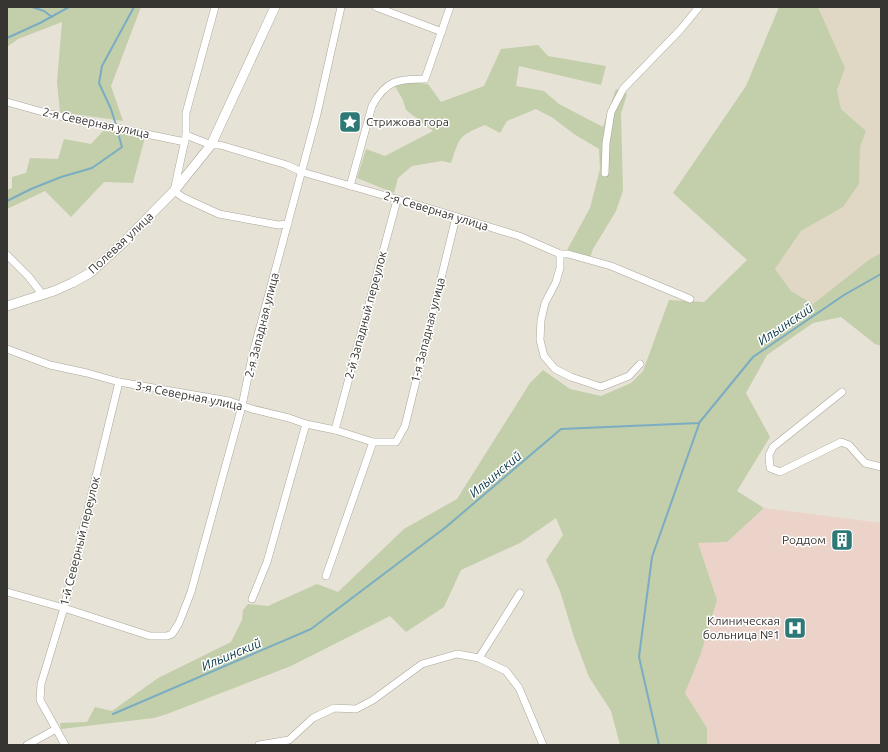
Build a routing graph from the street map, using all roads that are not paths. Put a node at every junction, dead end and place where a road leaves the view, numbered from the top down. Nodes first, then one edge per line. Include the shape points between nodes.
1 (214, 7) edge
2 (275, 7) edge
3 (341, 7) edge
4 (376, 7) edge
5 (450, 7) edge
6 (699, 7) edge
7 (442, 32) junction
8 (7, 102) edge
9 (186, 138) junction
10 (211, 144) junction
11 (302, 172) junction
12 (605, 173) dead end
13 (350, 186) junction
14 (174, 191) junction
15 (397, 200) junction
16 (456, 217) junction
17 (288, 224) junction
18 (560, 254) junction
19 (7, 255) edge
20 (42, 294) junction
21 (690, 299) dead end
22 (7, 306) edge
23 (7, 350) edge
24 (640, 364) dead end
25 (119, 382) junction
26 (842, 392) dead end
27 (242, 406) junction
28 (306, 424) junction
29 (335, 430) junction
30 (372, 442) junction
31 (396, 442) joint
32 (881, 467) edge
33 (326, 576) dead end
34 (7, 592) edge
35 (520, 593) dead end
36 (252, 599) dead end
37 (64, 608) junction
38 (479, 658) junction
39 (56, 729) junction
40 (27, 745) edge
41 (65, 745) edge
42 (259, 745) edge
43 (543, 745) edge

1 - 9 street via 186,114
2 - 10 main road, Полевая улица
3 - 11 street, 2-я Западная улица
4 - 7 street
5 - 7 street
6 - 12 street via 623,89 611,112
7 - 13 street via 425,78 404,78 386,86 377,96
8 - 9 street, 2-я Северная улица via 50,114
9 - 10 street, 2-я Северная улица
9 - 14 street
10 - 11 street, 2-я Северная улица
10 - 14 main road, Полевая улица
11 - 13 street, 2-я Северная улица
11 - 17 street, 2-я Западная улица
13 - 15 street, 2-я Северная улица
14 - 17 street via 219,214 278,225
14 - 20 main road, Полевая улица via 90,273
15 - 16 street, 2-я Северная улица
15 - 29 street, 2-й Западный переулок
16 - 18 street, 2-я Северная улица via 519,236
16 - 31 street, 1-я Западная улица via 405,426
17 - 27 street, 2-я Западная улица via 252,357
18 - 21 street, 2-я Северная улица via 611,266
18 - 24 street via 556,282 545,303 541,320 540,340 544,356 555,369 571,378 601,387 629,376
19 - 20 street
20 - 22 main road, Полевая улица
23 - 25 street, 3-я Северная улица via 50,365 87,372
25 - 27 street, 3-я Северная улица via 229,401
25 - 37 street, 1-й Северный переулок
26 - 32 street via 773,447 769,455 770,468 780,472 841,442 849,445 865,463
27 - 28 street, 3-я Северная улица
27 - 37 street, 2-я Западная улица via 191,592 172,634 150,636
28 - 29 street, 3-я Северная улица
28 - 36 street via 267,562
29 - 30 street, 3-я Северная улица
30 - 31 street, 3-я Северная улица
30 - 33 street
34 - 37 street
35 - 38 street
37 - 39 street, 1-й Северный переулок via 41,684 40,700
38 - 42 street via 457,654 422,664 373,700 356,709 334,708 313,718 290,740
38 - 43 street via 506,671 519,688
39 - 40 street
39 - 41 street

